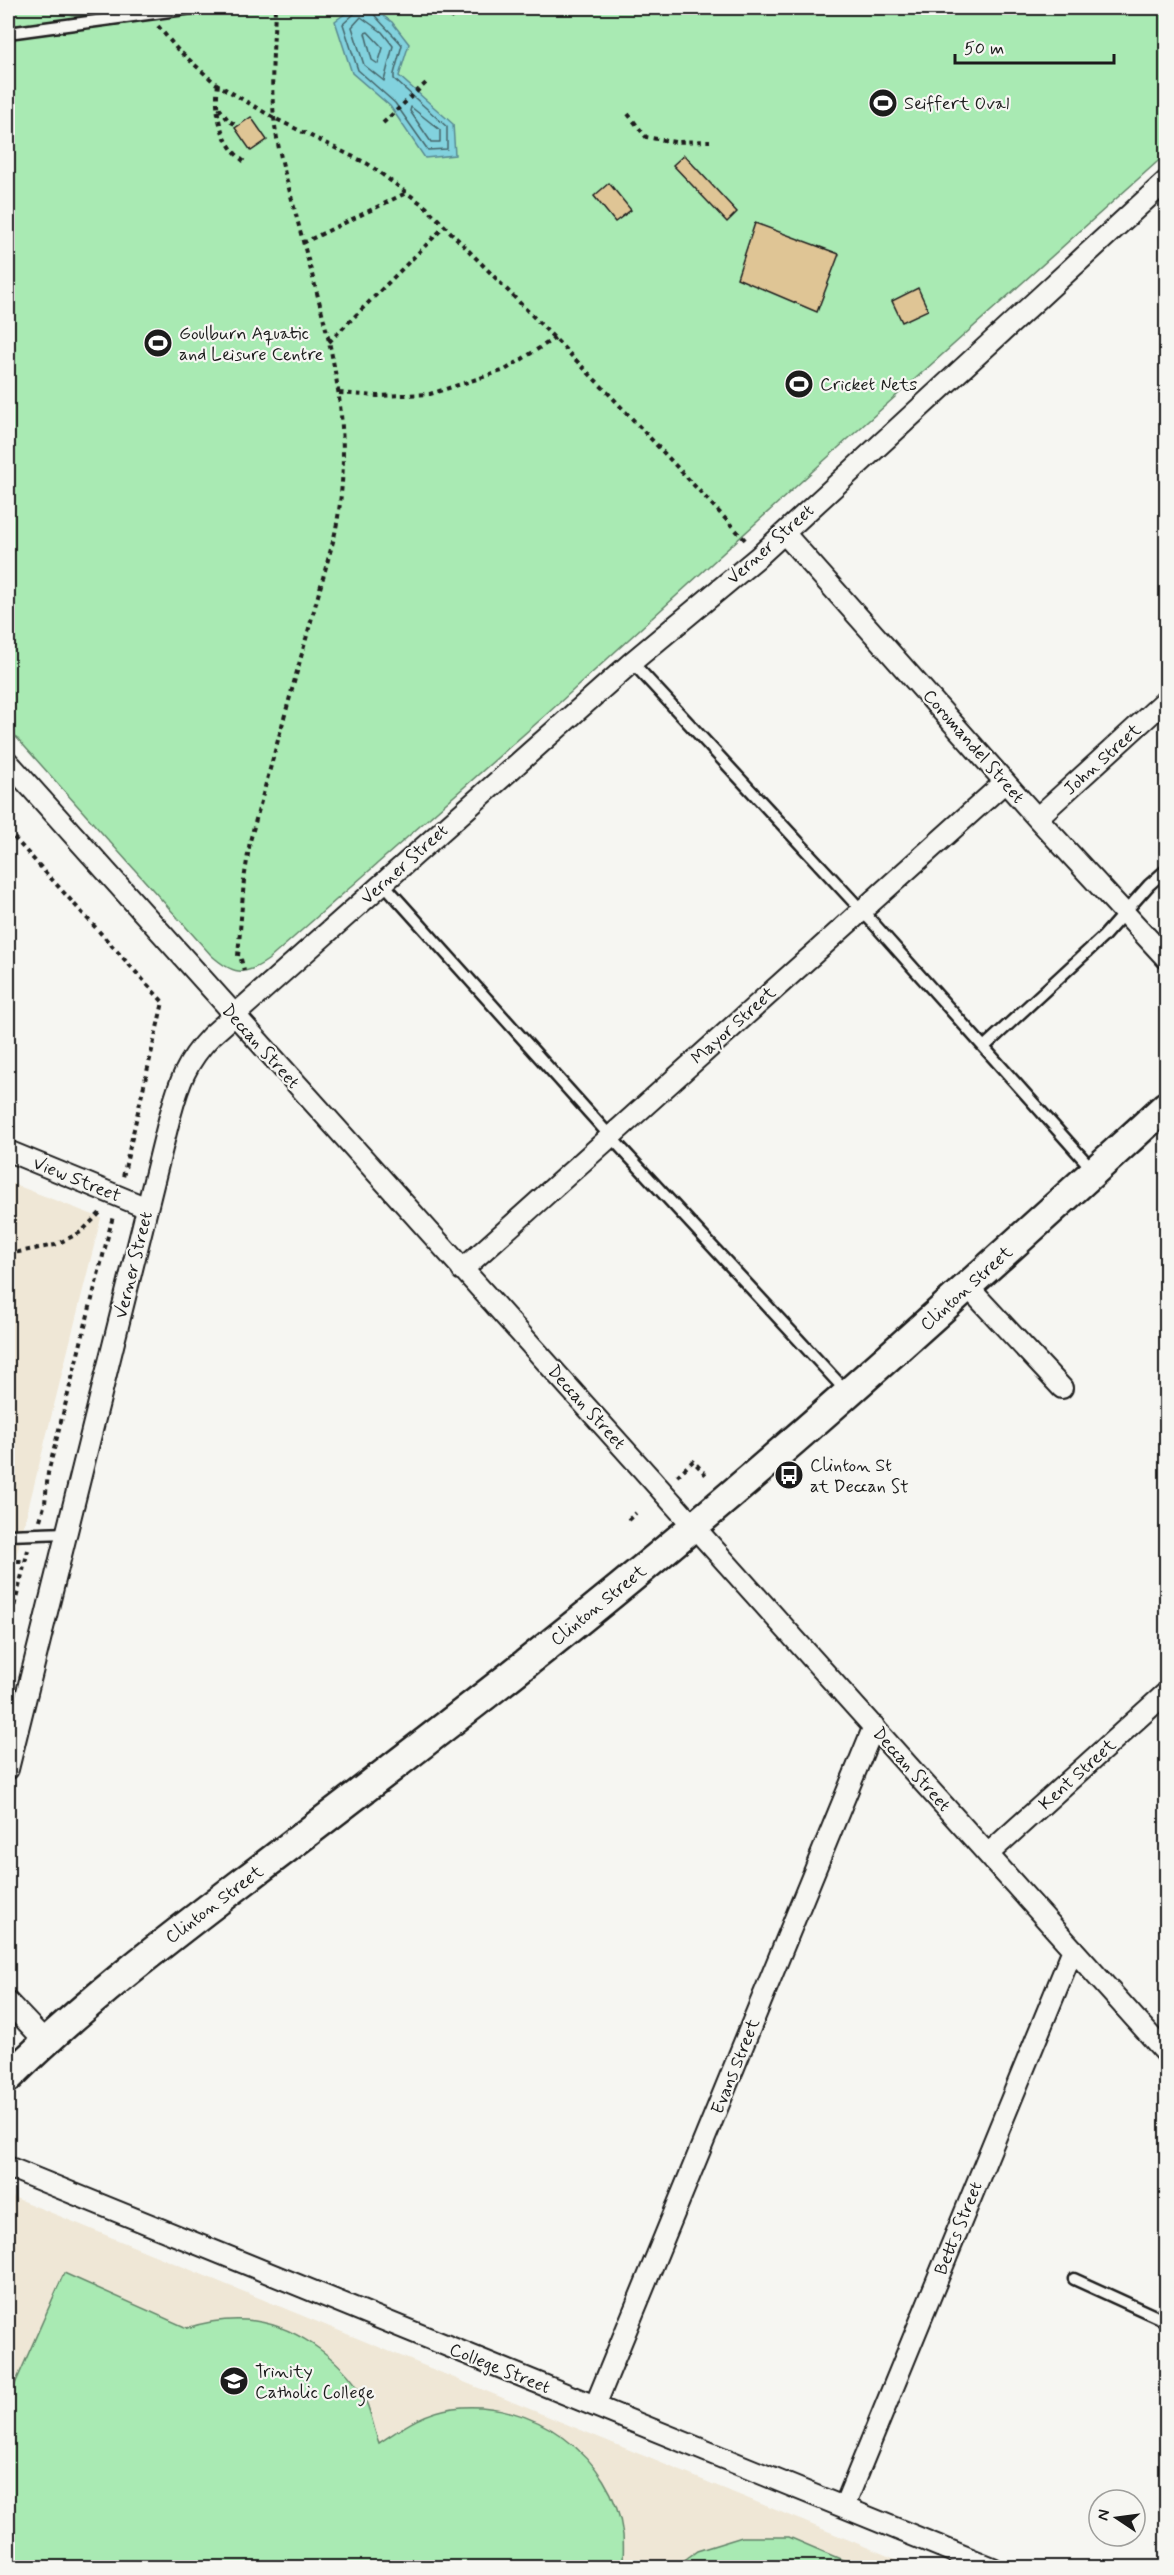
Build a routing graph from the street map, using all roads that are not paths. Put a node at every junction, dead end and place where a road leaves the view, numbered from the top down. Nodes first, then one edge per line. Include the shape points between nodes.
1 (192, 8) edge
2 (8, 33) edge
3 (1167, 181) edge
4 (784, 533) junction
5 (632, 662) junction
6 (1167, 700) edge
7 (8, 762) edge
8 (1005, 782) junction
9 (1037, 818) junction
10 (1167, 870) edge
11 (382, 882) junction
12 (861, 910) junction
13 (1125, 912) junction
14 (1167, 958) edge
15 (234, 1017) junction
16 (984, 1047) junction
17 (1167, 1106) edge
18 (610, 1136) junction
19 (8, 1151) edge
20 (1095, 1171) junction
21 (147, 1208) junction
22 (462, 1270) junction
23 (968, 1287) junction
24 (1062, 1388) dead end
25 (848, 1393) junction
26 (694, 1527) junction
27 (67, 1533) junction
28 (8, 1535) edge
29 (1167, 1693) edge
30 (874, 1726) junction
31 (8, 1769) edge
32 (988, 1854) junction
33 (1073, 1949) junction
34 (8, 2002) edge
35 (45, 2041) junction
36 (1167, 2053) edge
37 (8, 2078) edge
38 (8, 2167) edge
39 (1074, 2280) dead end
40 (1167, 2321) edge
41 (595, 2406) junction
42 (844, 2506) junction
43 (993, 2568) edge

1 - 2 lane
3 - 4 street, Verner Street
4 - 5 street, Verner Street
4 - 8 street, Coromandel Street
5 - 11 street, Verner Street
5 - 12 lane
6 - 9 street, John Street
7 - 15 street, Deccan Street
8 - 9 street, Coromandel Street
8 - 12 street, Mayor Street
9 - 13 street, Coromandel Street
10 - 13 lane
11 - 15 street, Verner Street
11 - 18 lane
12 - 16 lane
12 - 18 street, Mayor Street
13 - 14 street, Coromandel Street
13 - 16 lane
15 - 21 street, Verner Street via 202,1046 185,1070
15 - 22 street, Deccan Street
16 - 20 lane
17 - 20 street, Clinton Street
18 - 22 street, Mayor Street
18 - 25 lane
19 - 21 street, View Street
20 - 23 street, Clinton Street
21 - 27 street, Verner Street
22 - 26 street, Deccan Street
23 - 24 street
23 - 25 street, Clinton Street
25 - 26 street, Clinton Street
26 - 30 street, Deccan Street
26 - 35 street, Clinton Street via 554,1642 123,1973
27 - 28 lane
27 - 31 street, Verner Street
29 - 32 street, Kent Street
30 - 32 street, Deccan Street
30 - 41 street, Evans Street
32 - 33 street, Deccan Street
33 - 36 street, Deccan Street
33 - 42 street, Betts Street
34 - 35 street
35 - 37 street, Clinton Street
38 - 41 street, College Street
39 - 40 lane
41 - 42 street, College Street
42 - 43 street, College Street

